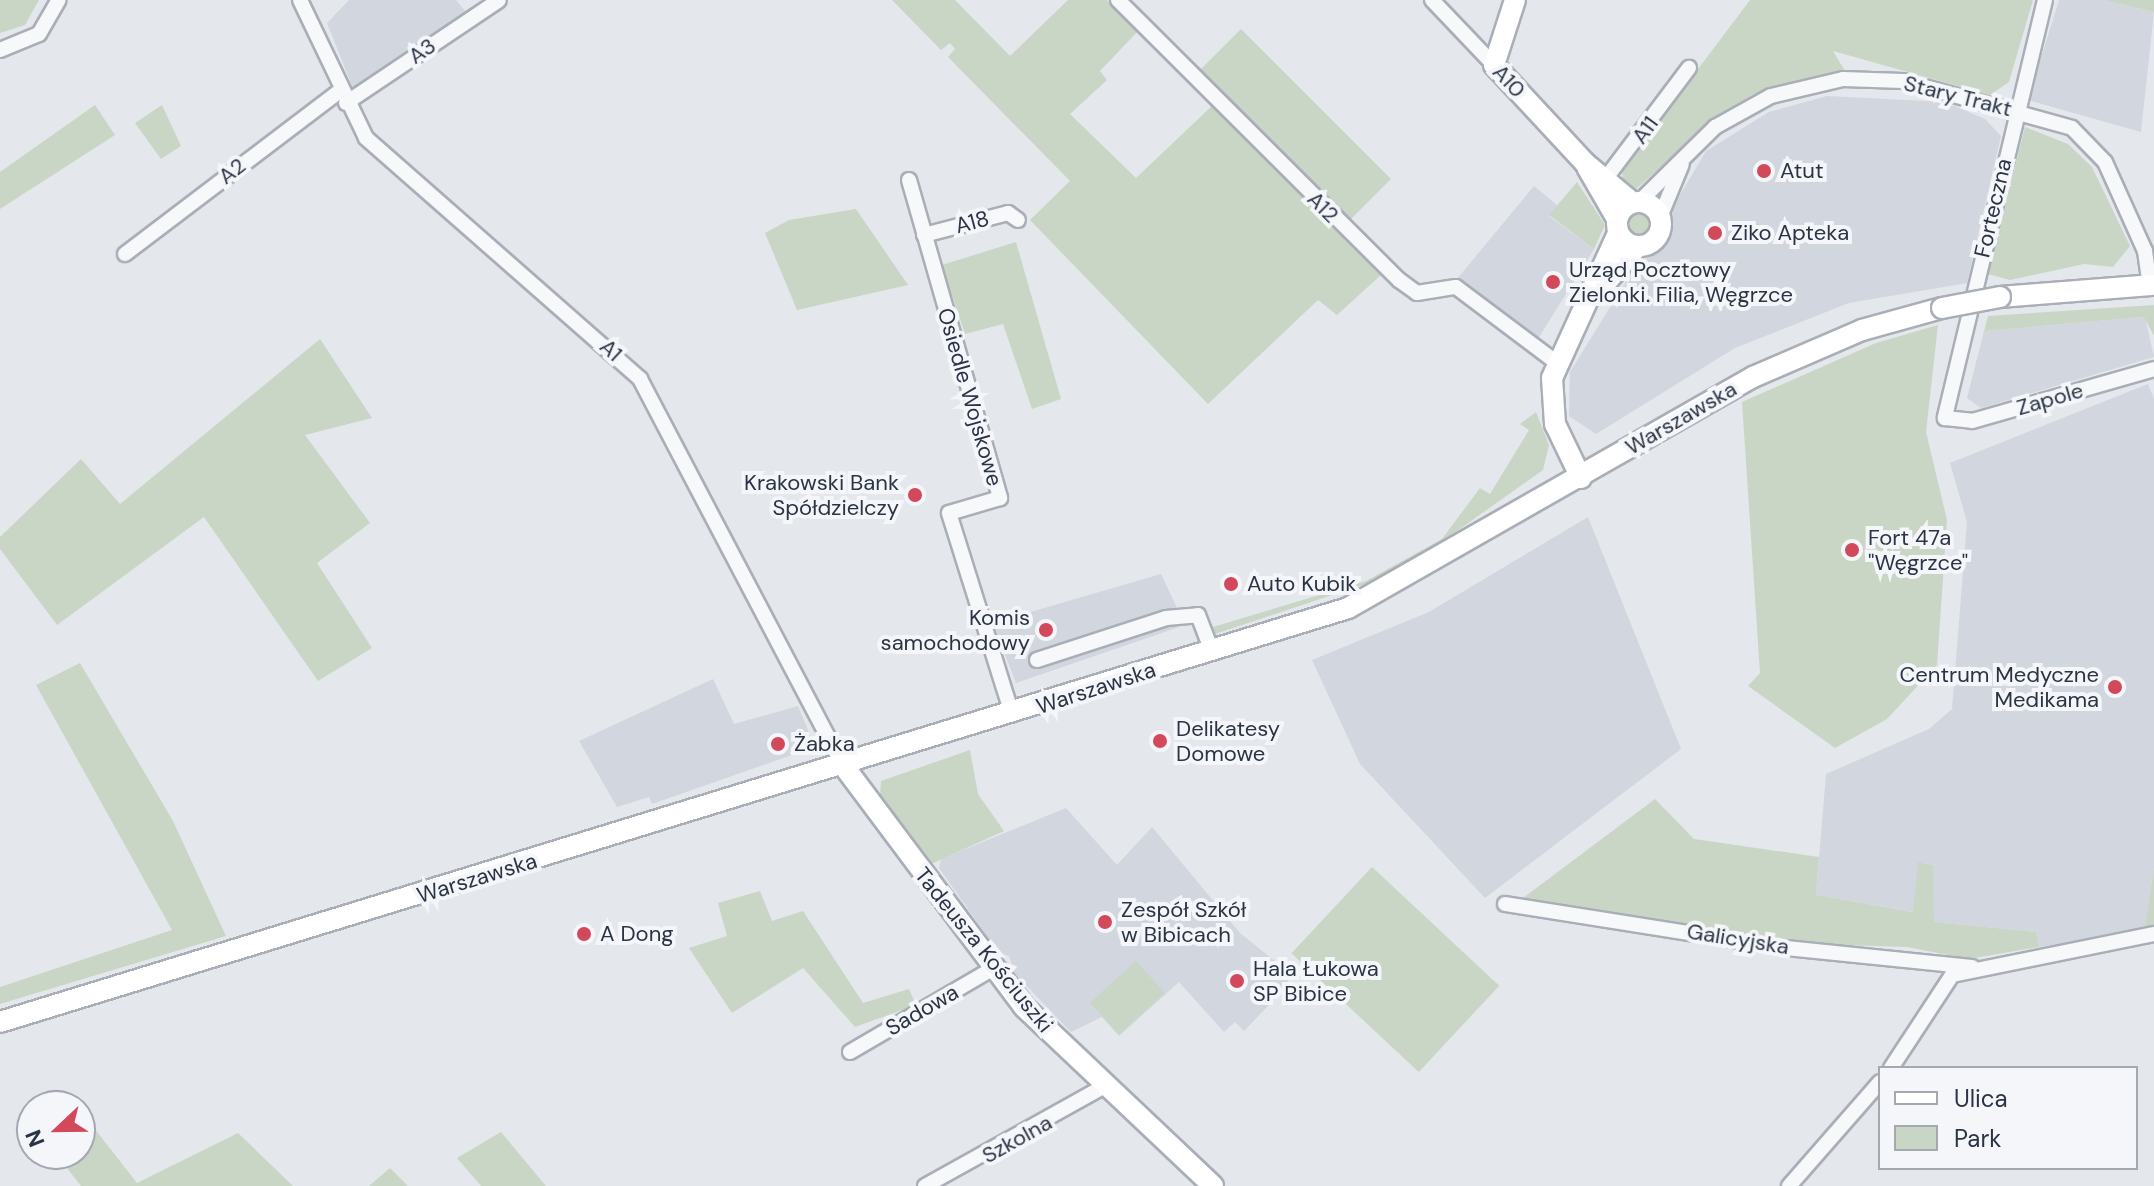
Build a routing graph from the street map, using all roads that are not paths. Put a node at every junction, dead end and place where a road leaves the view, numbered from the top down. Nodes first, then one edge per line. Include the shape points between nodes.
1 (59, 0) edge
2 (300, 0) edge
3 (499, 0) edge
4 (1118, 0) edge
5 (1432, 0) edge
6 (1515, 0) edge
7 (2045, 0) edge
8 (0, 50) edge
9 (1494, 65) junction
10 (1689, 68) dead end
11 (344, 96) junction
12 (2017, 110) junction
13 (1686, 157) junction
14 (909, 180) dead end
15 (1602, 184) junction
16 (1636, 202) junction
17 (1660, 217) junction
18 (1018, 220) dead end
19 (1618, 226) junction
20 (924, 235) junction
21 (1637, 247) junction
22 (125, 254) dead end
23 (2152, 285) edge
24 (1587, 302) junction
25 (1556, 362) junction
26 (2154, 369) edge
27 (1945, 418) joint
28 (1581, 478) junction
29 (1212, 652) junction
30 (1037, 660) dead end
31 (1012, 714) junction
32 (843, 765) junction
33 (1505, 904) dead end
34 (2154, 934) edge
35 (1972, 967) junction
36 (994, 968) junction
37 (0, 1022) edge
38 (850, 1052) dead end
39 (1892, 1066) edge
40 (1878, 1084) edge
41 (1105, 1086) junction
42 (925, 1186) edge
43 (1213, 1186) edge
44 (1789, 1186) edge

1 - 8 street via 39,34
2 - 11 street, A1
3 - 11 street, A3
4 - 25 street, A12 via 1399,280 1417,293 1456,287
5 - 9 street, A10
6 - 9 main road
7 - 12 street, Forteczna
9 - 15 main road, A10
10 - 15 street, A11
11 - 22 street, A2
11 - 32 street, A1 via 383,155 640,379
12 - 13 street, Stary Trakt via 1903,81 1823,82 1755,103
12 - 23 street, Stary Trakt via 2072,128 2105,162 2145,251
12 - 27 street, Forteczna
13 - 16 street, Stary Trakt
13 - 17 street, Stary Trakt
14 - 20 street, Osiedle Wojskowe
15 - 16 main road, A10
15 - 19 main road, A10
16 - 17 main road, A10
16 - 19 main road
17 - 21 main road via 1654,241
18 - 20 street, A18 via 1008,213
19 - 21 main road, A10
19 - 24 main road
20 - 31 street, Osiedle Wojskowe via 1000,498 949,513
21 - 24 main road
23 - 28 main road, Warszawska, bridge via 2000,297 1942,308 1777,365
24 - 25 main road
25 - 28 main road via 1555,424
26 - 27 street, Zapole via 1972,421
28 - 29 main road, Warszawska via 1383,593
29 - 30 street via 1198,615 1166,618
29 - 31 main road, Warszawska
31 - 32 main road, Warszawska
32 - 36 main road, Tadeusza Kościuszki
32 - 37 main road, Warszawska
33 - 35 street, Galicyjska via 1776,947
34 - 35 street, Galicyjska
35 - 39 street, Galicyjska via 1937,989
36 - 38 street, Sadowa
36 - 41 main road, Tadeusza Kościuszki
40 - 44 street
41 - 42 street, Szkolna
41 - 43 main road, Tadeusza Kościuszki

